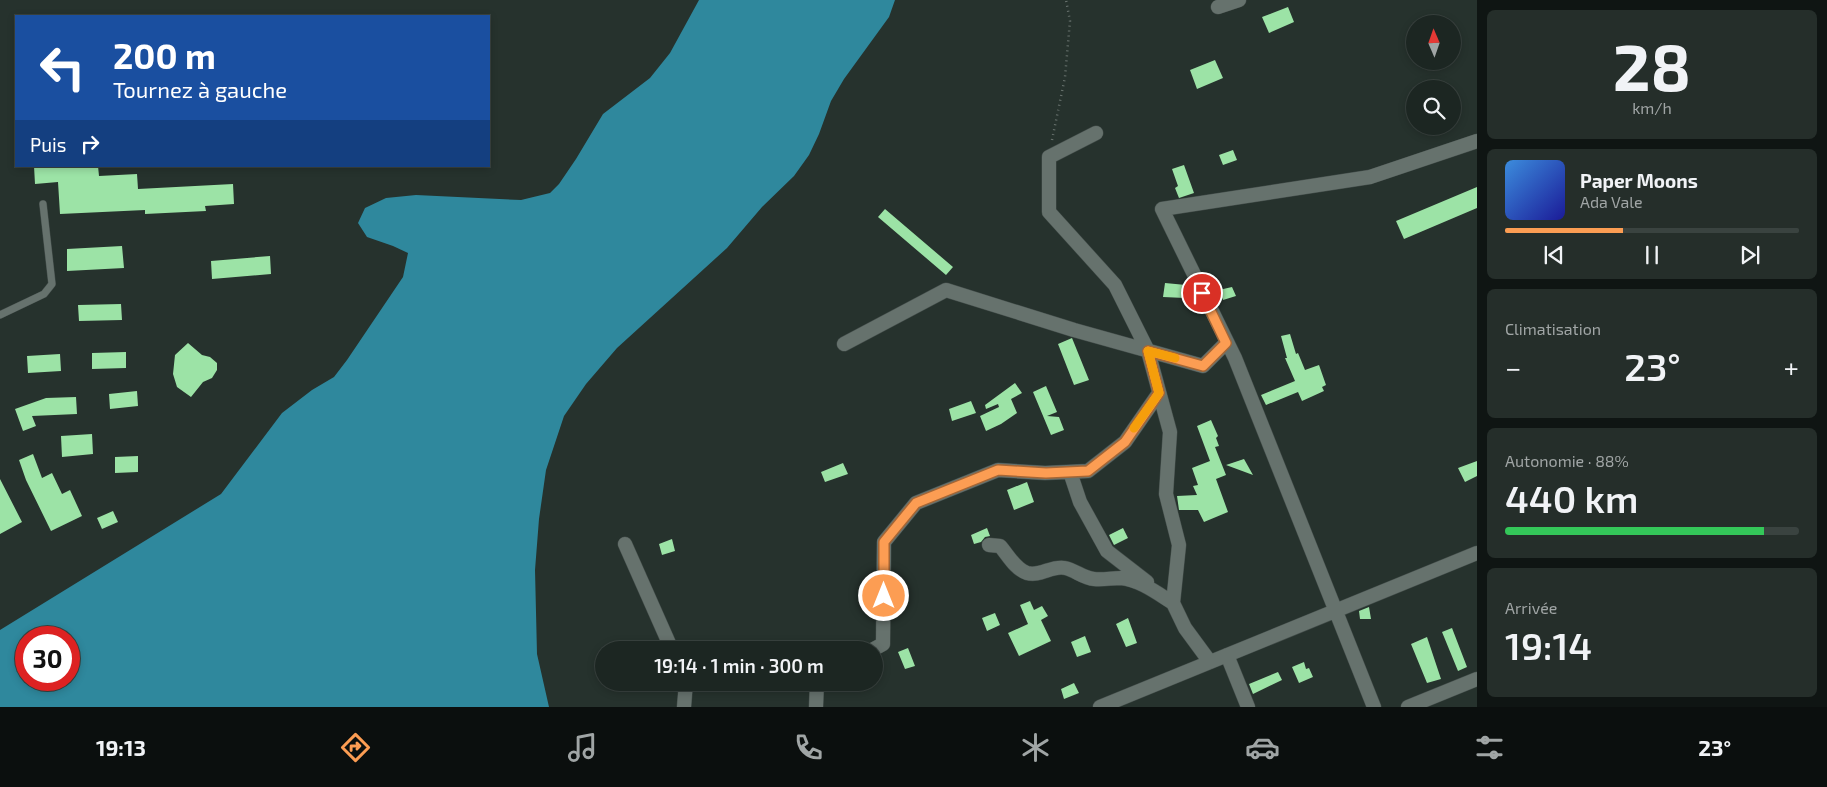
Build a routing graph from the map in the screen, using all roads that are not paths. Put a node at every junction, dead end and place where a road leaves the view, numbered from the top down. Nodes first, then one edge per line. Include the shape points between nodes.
1 (1239, 0) edge
2 (1218, 7) dead end
3 (1096, 133) dead end
4 (1477, 141) edge
5 (43, 204) dead end
6 (0, 315) edge
7 (1226, 343) junction
8 (844, 344) dead end
9 (1148, 351) junction
10 (1159, 393) junction
11 (1070, 472) junction
12 (626, 544) dead end
13 (989, 545) dead end
14 (1477, 553) edge
15 (1173, 603) junction
16 (1336, 611) junction
17 (668, 641) edge
18 (883, 644) edge
19 (1227, 655) junction
20 (1210, 662) junction
21 (1477, 679) edge
22 (685, 691) edge
23 (817, 691) edge
24 (684, 707) edge
25 (816, 707) edge
26 (1100, 707) edge
27 (1248, 707) edge
28 (1374, 707) edge
29 (1408, 707) edge

1 - 2 street
3 - 9 street via 1049,157 1049,212 1115,285
4 - 7 street via 1370,177 1162,209
5 - 6 lane via 52,284 44,294
7 - 9 street via 1203,366
7 - 16 street via 1235,358
8 - 9 street via 946,290
9 - 10 street
10 - 11 street via 1125,442 1088,471
10 - 15 street via 1170,432 1166,494 1179,545
11 - 15 street via 1080,502 1107,551
11 - 18 street via 998,470 916,503 884,542
12 - 17 street
13 - 15 street via 1000,546 1027,573 1065,568 1094,579 1122,578 1143,585
14 - 16 street
15 - 20 street via 1185,628
16 - 19 street
16 - 28 street
19 - 20 street
19 - 27 street
20 - 26 street
21 - 29 street
22 - 24 street
23 - 25 street

